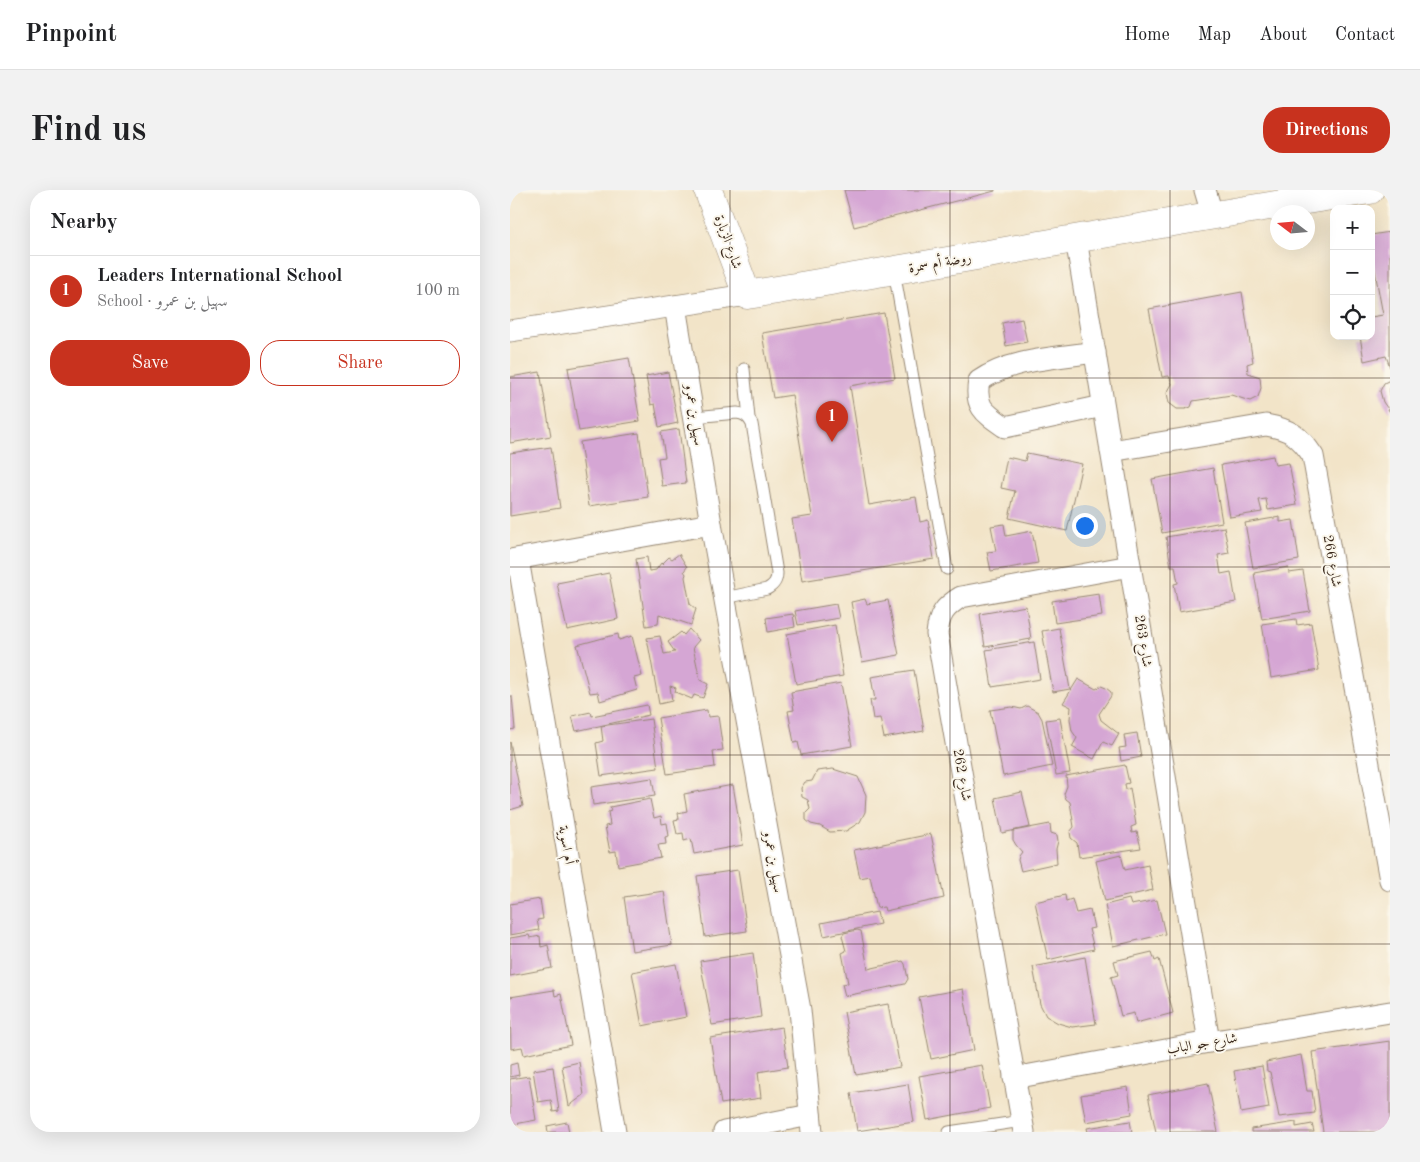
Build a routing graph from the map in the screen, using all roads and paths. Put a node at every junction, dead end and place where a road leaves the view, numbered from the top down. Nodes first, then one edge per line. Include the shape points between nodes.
1 (708, 190) edge
2 (1370, 190) edge
3 (1209, 202) edge
4 (1076, 239) junction
5 (894, 271) junction
6 (747, 294) junction
7 (676, 306) junction
8 (510, 331) edge
9 (1094, 352) junction
10 (744, 369) dead end
11 (1103, 406) junction
12 (694, 417) junction
13 (749, 418) junction
14 (1111, 451) junction
15 (711, 524) junction
16 (514, 560) edge
17 (1130, 566) junction
18 (947, 569) dead end
19 (725, 598) junction
20 (1390, 880) edge
21 (1390, 1012) edge
22 (1209, 1042) junction
23 (1014, 1078) junction
24 (811, 1124) edge
25 (1023, 1126) edge
26 (615, 1132) edge
27 (724, 1132) edge
28 (950, 1132) edge

1 - 6 street, شارع الزبارة
2 - 3 street, روضة أم سمرة
3 - 4 street, روضة أم سمرة
4 - 5 street, روضة أم سمرة
4 - 9 street, شارع 263
5 - 6 street, روضة أم سمرة
5 - 18 lane
6 - 7 street, روضة أم سمرة
7 - 8 street, روضة أم سمرة
7 - 12 street, سهيل بن عمرو
9 - 11 street, شارع 263
9 - 11 street via 1016,364 991,372 979,381 978,404 1004,427
10 - 13 lane
11 - 14 street, شارع 263
12 - 13 lane via 736,413
12 - 15 street, سهيل بن عمرو
13 - 19 lane via 777,580 767,589
14 - 17 street, شارع 263
14 - 20 street, شارع 266 via 1266,425 1294,434 1313,456
15 - 16 street
15 - 19 street, سهيل بن عمرو
16 - 26 street, أم اسوية
17 - 22 street, شارع 263
17 - 23 street, شارع 262 via 961,597 944,610 938,622 937,634
19 - 24 street, سهيل بن عمرو via 800,1010
21 - 22 street, شارع جو الباب
22 - 23 street, شارع جو الباب
23 - 25 street, شارع 262
24 - 27 street, سهيل بن عمرو
25 - 28 lane

